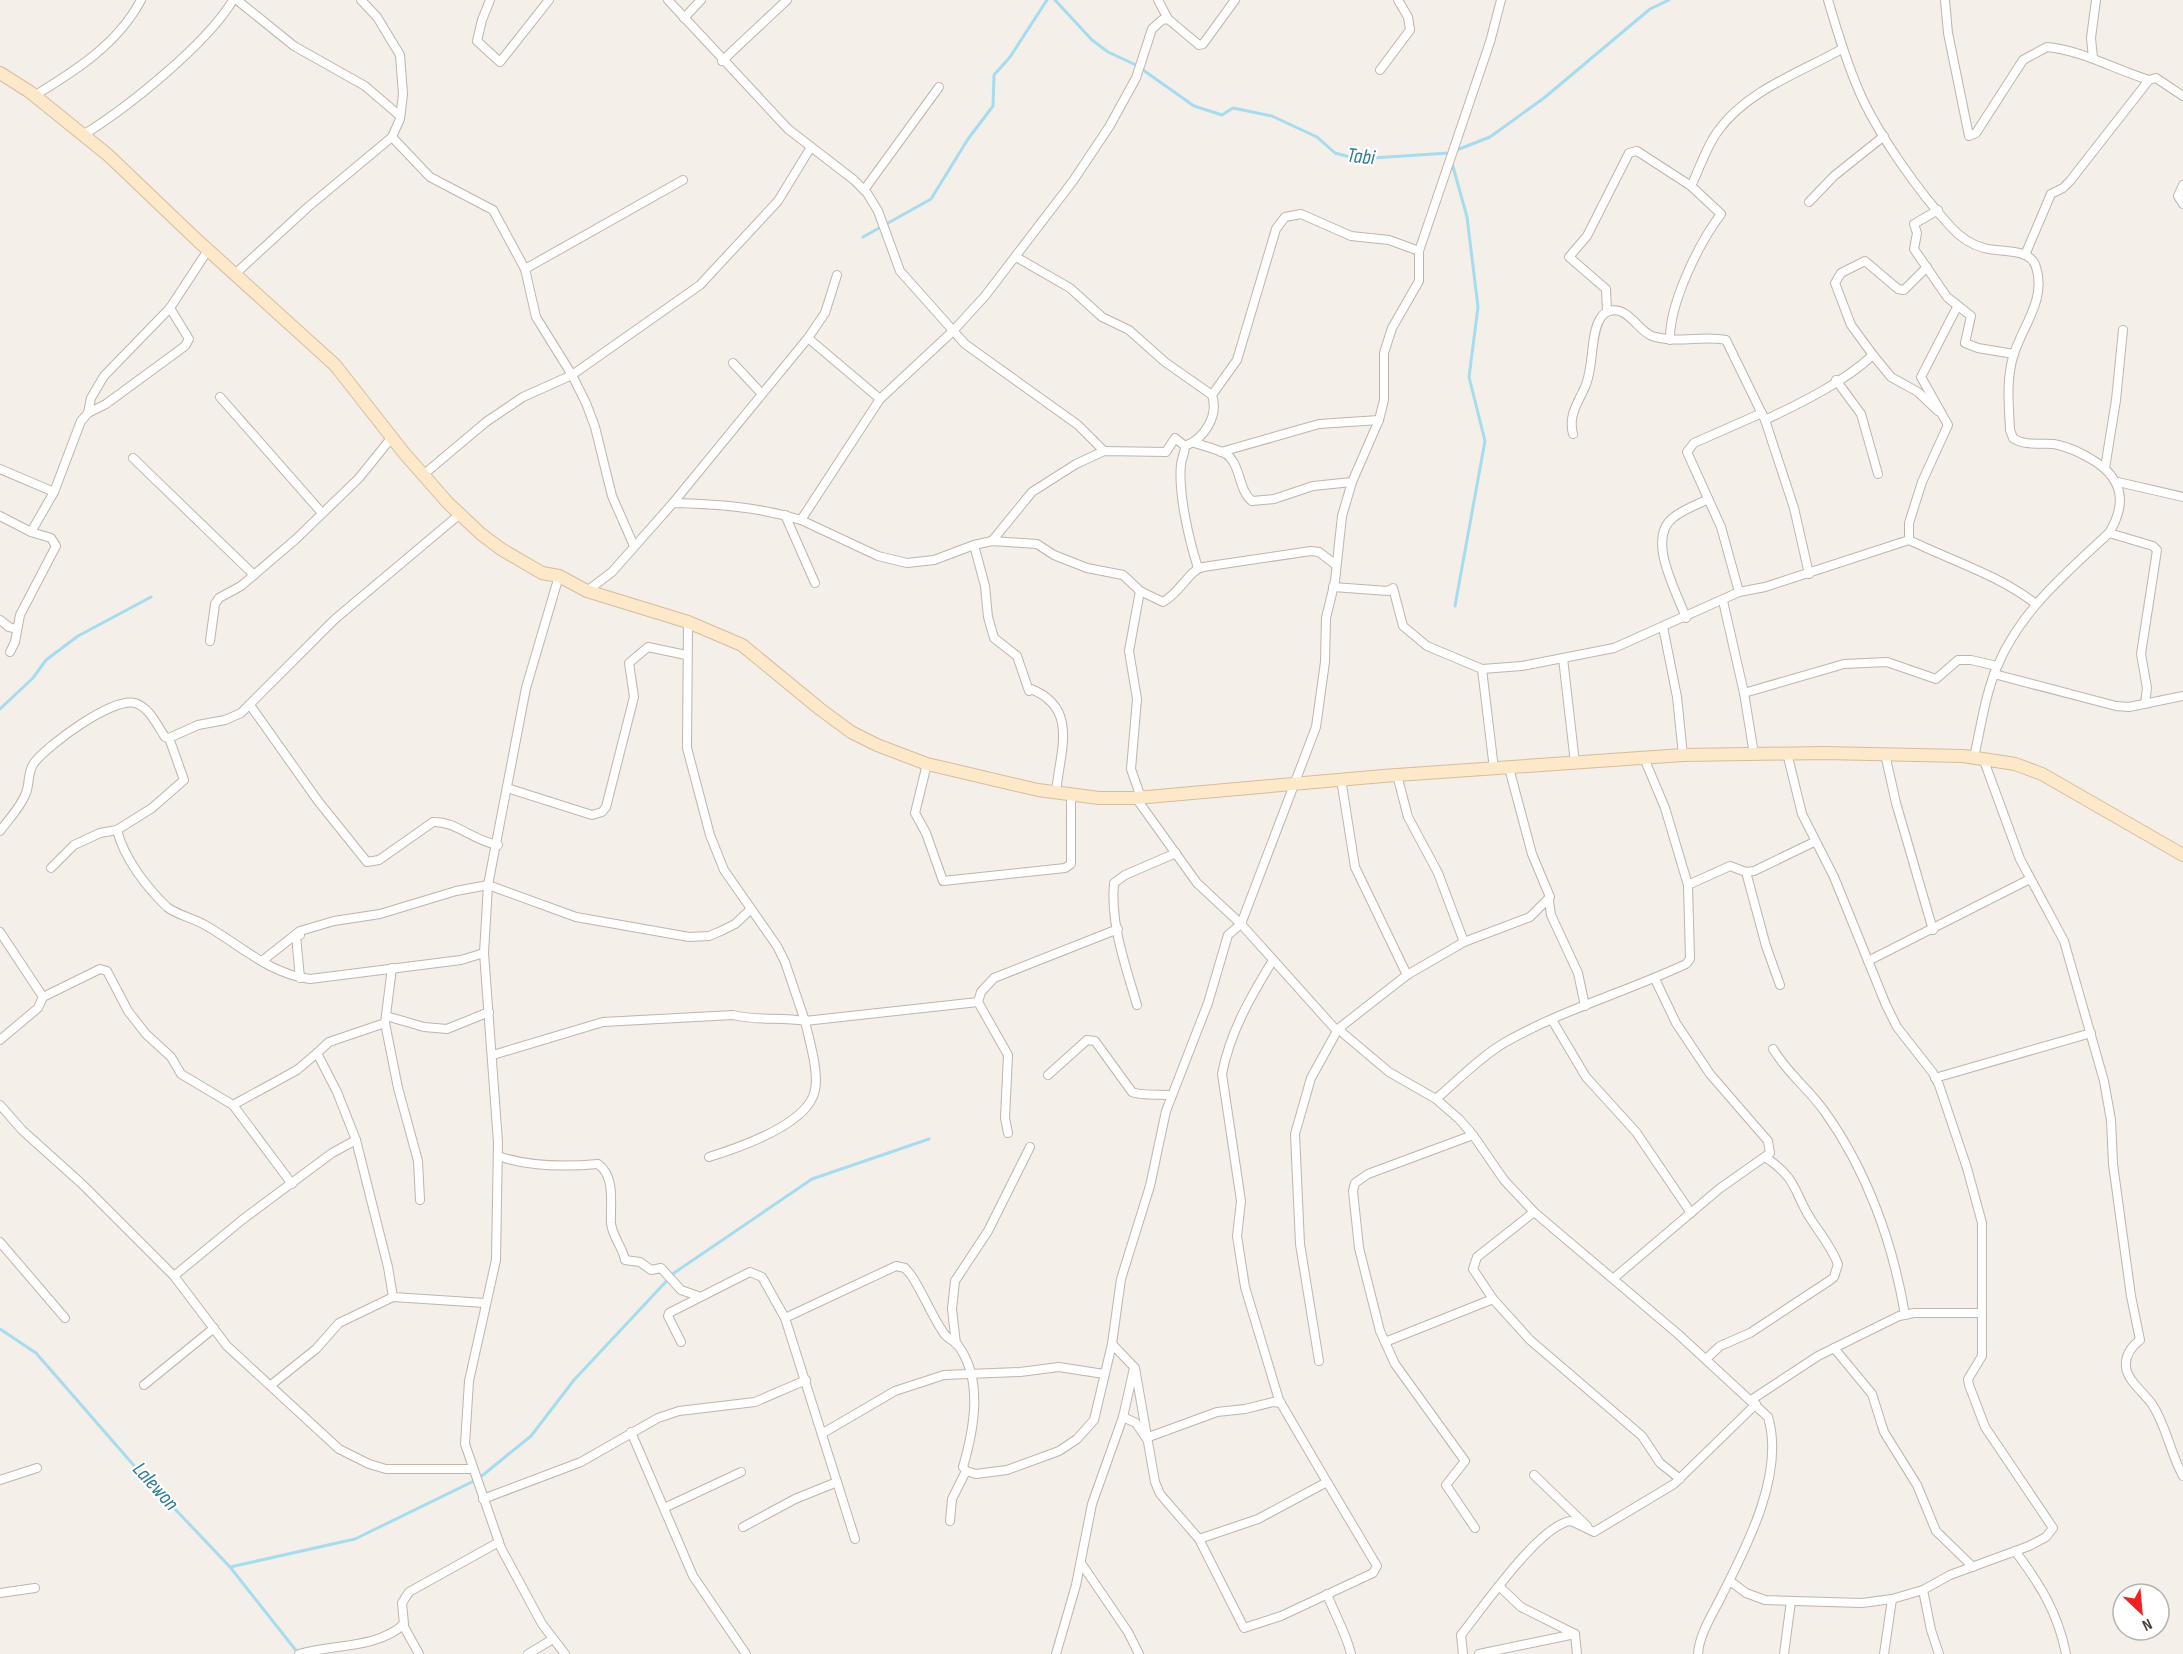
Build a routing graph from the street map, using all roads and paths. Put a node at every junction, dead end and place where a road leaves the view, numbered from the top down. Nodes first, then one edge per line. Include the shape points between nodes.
1 (141, 0) edge
2 (232, 0) edge
3 (237, 0) edge
4 (362, 0) edge
5 (490, 0) edge
6 (549, 0) edge
7 (668, 0) edge
8 (701, 0) edge
9 (787, 0) edge
10 (1158, 0) edge
11 (1235, 0) edge
12 (1398, 0) edge
13 (1502, 0) edge
14 (1828, 0) edge
15 (1944, 0) edge
16 (2096, 0) edge
17 (684, 18) junction
18 (1168, 19) junction
19 (1842, 50) junction
20 (2093, 58) junction
21 (722, 60) junction
22 (1380, 70) dead end
23 (0, 74) edge
24 (2149, 80) junction
25 (939, 87) dead end
26 (33, 96) junction
27 (2183, 96) edge
28 (400, 116) junction
29 (83, 135) junction
30 (392, 136) junction
31 (1884, 136) junction
32 (811, 147) junction
33 (682, 180) dead end
34 (2183, 185) edge
35 (1691, 186) junction
36 (864, 190) junction
37 (1809, 202) dead end
38 (2183, 204) edge
39 (1938, 210) junction
40 (208, 250) junction
41 (1419, 251) junction
42 (2025, 255) junction
43 (1016, 257) junction
44 (1927, 267) junction
45 (525, 268) junction
46 (235, 274) junction
47 (837, 275) dead end
48 (1957, 307) junction
49 (170, 309) junction
50 (1607, 311) junction
51 (2123, 330) dead end
52 (953, 331) junction
53 (808, 338) junction
54 (1670, 340) junction
55 (2014, 354) junction
56 (1873, 355) junction
57 (733, 363) dead end
58 (572, 375) junction
59 (1922, 377) junction
60 (1836, 380) junction
61 (1918, 392) junction
62 (762, 394) junction
63 (1212, 395) junction
64 (220, 397) dead end
65 (880, 399) junction
66 (88, 413) junction
67 (1763, 417) junction
68 (1947, 419) junction
69 (1379, 420) junction
70 (1573, 434) dead end
71 (392, 437) junction
72 (1190, 444) junction
73 (1104, 451) junction
74 (1221, 452) junction
75 (133, 458) dead end
76 (2104, 468) junction
77 (0, 469) edge
78 (423, 474) junction
79 (1878, 474) dead end
80 (1352, 482) junction
81 (2118, 482) junction
82 (54, 492) junction
83 (2183, 497) edge
84 (1708, 499) junction
85 (673, 503) junction
86 (322, 513) junction
87 (460, 514) junction
88 (0, 516) edge
89 (785, 516) junction
90 (801, 520) junction
91 (31, 532) junction
92 (2109, 533) junction
93 (1909, 540) junction
94 (992, 541) junction
95 (974, 544) junction
96 (634, 546) junction
97 (1336, 565) junction
98 (1198, 568) junction
99 (1809, 573) junction
100 (254, 575) junction
101 (559, 576) junction
102 (815, 583) dead end
103 (1333, 587) junction
104 (587, 591) junction
105 (1140, 591) junction
106 (1739, 592) junction
107 (1723, 601) junction
108 (2036, 604) junction
109 (1686, 618) junction
110 (0, 620) edge
111 (687, 622) junction
112 (1663, 627) junction
113 (16, 628) junction
114 (210, 641) dead end
115 (10, 652) dead end
116 (686, 655) junction
117 (1563, 658) junction
118 (1482, 669) junction
119 (1996, 670) junction
120 (1744, 693) junction
121 (2183, 696) edge
122 (2145, 704) junction
123 (250, 705) junction
124 (169, 738) junction
125 (1787, 753) junction
126 (1754, 754) junction
127 (1885, 754) junction
128 (1683, 755) junction
129 (1979, 757) junction
130 (1644, 758) junction
131 (1575, 763) junction
132 (927, 764) junction
133 (1509, 768) junction
134 (1494, 769) junction
135 (1397, 775) junction
136 (1341, 779) junction
137 (1296, 784) junction
138 (507, 788) junction
139 (1056, 792) junction
140 (1071, 795) junction
141 (1136, 798) junction
142 (117, 830) junction
143 (0, 831) edge
144 (1814, 842) junction
145 (498, 844) junction
146 (1176, 853) junction
147 (2183, 855) edge
148 (51, 868) dead end
149 (1746, 872) junction
150 (2030, 879) junction
151 (488, 885) junction
152 (1689, 885) junction
153 (1549, 901) junction
154 (751, 909) junction
155 (334, 921) junction
156 (1241, 924) junction
157 (1118, 929) junction
158 (1933, 930) junction
159 (0, 932) edge
160 (1464, 942) junction
161 (484, 953) junction
162 (1273, 960) junction
163 (261, 961) junction
164 (1868, 961) junction
165 (392, 968) junction
166 (1407, 975) junction
167 (300, 978) junction
168 (1655, 979) junction
169 (1780, 985) dead end
170 (43, 997) junction
171 (978, 1002) junction
172 (1137, 1005) dead end
173 (1585, 1006) junction
174 (489, 1012) junction
175 (386, 1019) junction
176 (1552, 1020) junction
177 (805, 1021) junction
178 (1337, 1030) junction
179 (2091, 1033) junction
180 (0, 1040) edge
181 (1773, 1049) dead end
182 (317, 1053) junction
183 (493, 1055) junction
184 (1048, 1075) dead end
185 (1935, 1078) junction
186 (1172, 1095) junction
187 (1436, 1099) junction
188 (0, 1106) edge
189 (233, 1106) junction
190 (1008, 1133) dead end
191 (1473, 1135) junction
192 (356, 1140) junction
193 (1030, 1146) dead end
194 (498, 1156) junction
195 (709, 1157) dead end
196 (1765, 1157) junction
197 (292, 1184) junction
198 (420, 1200) dead end
199 (1534, 1212) junction
200 (1691, 1213) junction
201 (0, 1242) edge
202 (174, 1276) junction
203 (1614, 1278) junction
204 (681, 1290) junction
205 (698, 1296) junction
206 (393, 1297) junction
207 (1493, 1299) junction
208 (485, 1303) junction
209 (678, 1306) junction
210 (1982, 1312) junction
211 (1905, 1315) junction
212 (65, 1318) dead end
213 (785, 1318) junction
214 (214, 1328) junction
215 (681, 1342) dead end
216 (1385, 1342) junction
217 (956, 1344) junction
218 (1113, 1344) junction
219 (1834, 1348) junction
220 (1706, 1359) junction
221 (1319, 1361) dead end
222 (1135, 1368) junction
223 (969, 1373) junction
224 (1104, 1374) junction
225 (806, 1380) junction
226 (144, 1385) dead end
227 (271, 1385) junction
228 (1753, 1402) junction
229 (1281, 1403) junction
230 (1123, 1417) junction
231 (631, 1432) junction
232 (823, 1433) junction
233 (1146, 1438) junction
234 (37, 1468) dead end
235 (472, 1469) junction
236 (966, 1471) junction
237 (741, 1472) dead end
238 (1534, 1475) dead end
239 (2183, 1476) edge
240 (1680, 1479) junction
241 (0, 1480) edge
242 (837, 1482) junction
243 (1327, 1482) junction
244 (483, 1499) junction
245 (664, 1508) junction
246 (950, 1521) dead end
247 (743, 1527) dead end
248 (1475, 1528) dead end
249 (1594, 1532) junction
250 (855, 1539) dead end
251 (1199, 1539) junction
252 (499, 1542) junction
253 (2015, 1551) junction
254 (1081, 1563) junction
255 (1973, 1567) junction
256 (1730, 1581) junction
257 (1500, 1587) junction
258 (35, 1588) dead end
259 (1923, 1590) junction
260 (0, 1593) edge
261 (1327, 1594) junction
262 (1892, 1599) junction
263 (1791, 1601) junction
264 (403, 1625) junction
265 (1575, 1634) junction
266 (553, 1639) junction
267 (299, 1654) edge
268 (419, 1654) edge
269 (528, 1654) edge
270 (565, 1654) edge
271 (746, 1654) edge
272 (1056, 1654) edge
273 (1139, 1654) edge
274 (1351, 1654) edge
275 (1463, 1654) edge
276 (1479, 1654) edge
277 (1577, 1654) edge
278 (1698, 1654) edge
279 (1784, 1654) edge
280 (1884, 1654) edge
281 (1939, 1654) edge
282 (2066, 1654) edge

1 - 26 street via 111,41 70,74
2 - 29 street via 218,21 140,94 116,115
3 - 28 street via 294,46 365,86
4 - 28 street via 400,55
5 - 6 street via 477,41 500,62
7 - 17 street
8 - 17 street
9 - 21 street
10 - 18 street
11 - 18 street via 1203,44 1199,45
12 - 22 street via 1410,30
13 - 41 street
14 - 19 street
15 - 20 street via 1969,136 1976,134 2023,60 2048,46
16 - 20 street via 2091,38
17 - 21 street
18 - 43 street via 1152,28 1136,78 1109,127
19 - 31 street via 1859,92
19 - 35 street via 1748,100 1732,113 1716,132
20 - 24 street
21 - 32 street via 788,129
23 - 26 street
24 - 27 street via 2156,78
24 - 42 street via 2070,181 2051,194
25 - 36 street
26 - 29 street
28 - 30 street
29 - 40 street via 126,170
30 - 45 street via 430,177 493,210
30 - 46 street
31 - 37 street via 1834,176
31 - 39 street
32 - 36 street
32 - 58 street via 778,201 700,285
33 - 45 street
34 - 38 street via 2178,196
35 - 50 street via 1637,151 1629,153 1587,236 1569,257 1606,289
35 - 54 street via 1721,214 1695,260 1669,322
36 - 52 street via 878,212 900,271
39 - 42 street via 1968,241
39 - 44 street via 1914,224 1914,249
40 - 46 street
40 - 49 street
41 - 63 street via 1389,240 1351,236 1301,214 1285,217 1276,230 1237,360
41 - 69 street via 1419,281 1392,328 1384,353 1384,400
42 - 55 street via 2032,258 2039,277 2034,311
43 - 52 street
43 - 63 street via 1070,288 1102,317 1129,330
44 - 48 street
44 - 56 street via 1904,290 1898,290 1865,261 1837,278 1838,294 1851,325
45 - 58 street via 536,317
46 - 71 street via 335,365
47 - 53 street via 825,313
48 - 55 street via 1971,316 1965,343
48 - 59 street
49 - 66 street via 105,376 91,398
49 - 66 street via 187,334 186,346
50 - 54 street via 1630,316 1649,335
50 - 70 street via 1599,320 1586,386 1573,414
51 - 76 street
52 - 65 street
52 - 73 street via 965,344 1078,425
53 - 62 street
53 - 65 street
54 - 67 street via 1726,340
55 - 76 street via 2009,373 2013,438 2075,449
56 - 60 street
56 - 61 street via 1891,377
57 - 62 street
58 - 78 street via 513,403
58 - 96 street via 595,427 612,496
59 - 61 street
59 - 68 street
60 - 67 street via 1810,398
60 - 79 street via 1861,414
61 - 68 street
62 - 85 street
63 - 72 street via 1215,403 1204,435
64 - 86 street
65 - 90 street
66 - 82 street via 81,421
67 - 84 street via 1733,424 1688,448 1688,457
67 - 99 street via 1794,508
68 - 93 street via 1948,430 1922,482 1909,523
69 - 74 street via 1318,424
69 - 80 street
71 - 78 street
71 - 86 street
72 - 73 street via 1174,438 1166,452
72 - 74 street
72 - 98 street via 1181,464 1189,539
73 - 94 street via 1032,492
74 - 80 street via 1233,462 1252,501 1274,499 1313,486
75 - 100 street
76 - 81 street
77 - 82 street
78 - 87 street
80 - 97 street via 1342,516
81 - 83 street
81 - 92 street via 2121,503
82 - 91 street
84 - 106 street via 1727,546
84 - 109 street via 1673,517 1660,542
85 - 89 street via 723,505
85 - 96 street
86 - 100 street
87 - 101 street via 501,549 542,573
87 - 123 street via 335,619
88 - 91 street
89 - 90 street
89 - 102 street
90 - 95 street via 878,556 907,563 934,560
91 - 113 street via 51,538 55,549
92 - 108 street
92 - 122 street via 2157,550 2141,654 2147,688
93 - 99 street
93 - 108 street via 1986,573
94 - 95 street
94 - 105 street via 1037,544 1087,568 1123,575
95 - 139 street via 994,638 1017,656 1029,691 1043,694 1056,704 1062,716
96 - 104 street via 612,573
97 - 98 street via 1311,551
97 - 103 street
98 - 105 street via 1180,591 1163,602
99 - 106 street
100 - 114 street via 214,604
101 - 104 street
101 - 138 street via 526,688
103 - 118 street via 1388,591 1393,588 1403,626 1417,639
103 - 137 street via 1326,618 1325,662 1316,726
104 - 111 street
105 - 141 street via 1129,651 1137,699 1131,769 1139,792
106 - 107 street
107 - 109 street
107 - 120 street
108 - 119 street via 2016,629
109 - 112 street
110 - 113 street
111 - 116 street
111 - 132 street via 742,645 851,732
112 - 117 street via 1614,648
112 - 128 street via 1677,697
113 - 115 street
116 - 138 street via 648,646 629,663 634,697 602,812 592,815
116 - 154 street via 687,748 696,788 724,870
117 - 118 street
117 - 131 street
118 - 134 street
119 - 120 street via 1971,660 1958,660 1936,679 1887,662 1844,664
119 - 122 street via 2116,706
119 - 129 street
120 - 126 street
121 - 122 street
123 - 124 street via 231,718 198,725
123 - 145 street via 367,862 378,860 434,822 452,825 481,842
124 - 142 street via 184,780 152,808
124 - 143 street via 145,708 137,704 129,702 104,711 35,762 28,774 25,796
125 - 126 street
125 - 127 street
125 - 144 street via 1802,814
126 - 128 street
127 - 129 street
127 - 158 street
128 - 130 street
129 - 147 street via 2042,774
129 - 150 street
130 - 131 street
130 - 152 street via 1665,808
131 - 133 street
132 - 139 street
132 - 140 street via 915,813 943,881 1065,868 1071,864
133 - 134 street
133 - 153 street via 1533,854 1551,893
134 - 135 street
135 - 136 street
135 - 160 street via 1408,818 1438,873
136 - 137 street
136 - 166 street via 1355,867
137 - 141 street
137 - 156 street
138 - 145 street
139 - 140 street
140 - 141 street
141 - 146 street
142 - 148 street via 74,845
142 - 163 street via 146,884 170,909 202,923
144 - 149 street
144 - 164 street via 1834,878
145 - 151 street
146 - 156 street via 1197,883
146 - 157 street via 1114,883
149 - 152 street via 1730,866
149 - 169 street
150 - 158 street
150 - 179 street via 2064,940
151 - 154 street via 576,917 689,937 722,931
151 - 155 street via 380,914
151 - 161 street
152 - 168 street via 1690,959
153 - 160 street via 1514,925
153 - 173 street via 1551,915 1578,973
154 - 177 street via 785,962
155 - 163 street via 300,931
155 - 167 street via 296,936
156 - 162 street
156 - 186 street via 1228,935 1208,1003
157 - 171 street via 994,978 981,992
157 - 172 street
158 - 164 street
159 - 170 street
160 - 166 street
161 - 165 street via 460,960
161 - 174 street
162 - 178 street
162 - 229 street via 1245,1006 1222,1074 1241,1200 1237,1236 1241,1272
163 - 167 street via 276,971
164 - 185 street via 1897,1028
165 - 167 street
165 - 175 street
166 - 178 street
168 - 173 street
168 - 196 street via 1676,1023 1710,1074 1768,1142 1770,1153
170 - 180 street via 38,1008
170 - 189 street via 103,969 128,1011 171,1057 181,1074
171 - 177 street
171 - 190 street via 1008,1055
173 - 176 street
174 - 175 street via 447,1029
174 - 183 street
175 - 182 street via 329,1042
175 - 198 street via 398,1088 418,1161
176 - 187 street via 1487,1054
176 - 200 street via 1586,1077 1635,1132
177 - 183 street via 733,1015 603,1022
177 - 195 street via 815,1076 810,1105 754,1143
178 - 187 street via 1389,1072
178 - 221 street via 1311,1078 1295,1134 1300,1244
179 - 185 street
179 - 239 street via 2111,1120 2131,1296 2139,1324 2140,1340 2131,1347 2125,1364 2168,1434
181 - 211 street via 1785,1069 1811,1091 1862,1174 1898,1272
182 - 189 street via 297,1070
182 - 192 street
183 - 194 street
184 - 186 street via 1088,1040 1095,1041 1132,1092
185 - 210 street via 1982,1223
186 - 218 street via 1150,1186 1121,1279
187 - 191 street
188 - 202 street
189 - 197 street
191 - 199 street via 1504,1180
191 - 216 street via 1368,1174 1355,1183 1359,1248
192 - 197 street
192 - 206 street
193 - 217 street via 988,1231 955,1281 952,1309
194 - 204 street via 516,1162 603,1167 609,1178 611,1225 625,1260 640,1262 651,1269 661,1268
194 - 208 street via 496,1260
196 - 200 street
196 - 220 street via 1792,1179 1838,1264 1829,1281 1750,1333 1720,1346
197 - 202 street
199 - 203 street
199 - 207 street via 1473,1264
200 - 203 street
201 - 212 street
202 - 214 street
203 - 220 street
204 - 205 street
204 - 209 street
205 - 209 street
205 - 213 street via 736,1276 757,1273
206 - 208 street
206 - 227 street via 339,1323 316,1349
207 - 216 street
207 - 240 street via 1530,1340 1642,1436 1660,1463
208 - 235 street via 465,1414 465,1444
209 - 215 street via 668,1316
210 - 211 street
210 - 253 street via 1982,1356 1970,1375 1969,1385 1985,1427 2053,1528 2046,1537
211 - 219 street
213 - 217 street via 900,1266 923,1293 944,1335
213 - 225 street
214 - 226 street
214 - 227 street via 227,1346
216 - 248 street via 1395,1364 1465,1461 1446,1485
217 - 223 street
218 - 222 street
218 - 224 street
219 - 228 street
219 - 255 street via 1872,1394 1884,1432 1917,1485 1936,1531
220 - 228 street
222 - 230 street
222 - 233 street
223 - 224 street via 1059,1367
223 - 232 street via 944,1375 895,1391
223 - 236 street via 975,1404 963,1467
224 - 236 street via 1094,1420 1077,1439 1059,1451 1007,1470 976,1474
225 - 231 street via 755,1402 680,1411
225 - 232 street
227 - 235 street via 339,1449 369,1464 407,1471
228 - 240 street
228 - 256 street via 1768,1417 1774,1435 1771,1461 1755,1526
229 - 233 street via 1217,1412
229 - 243 street
230 - 233 street via 1136,1424
230 - 254 street via 1092,1504
231 - 244 street via 581,1461
231 - 245 street
232 - 242 street
233 - 251 street via 1160,1494
234 - 241 street
235 - 244 street
236 - 246 street via 952,1499
237 - 245 street
238 - 249 street
240 - 249 street
242 - 247 street
242 - 250 street
243 - 251 street via 1258,1519
243 - 261 street via 1377,1566 1373,1573
244 - 252 street
245 - 271 street via 693,1576
249 - 257 street via 1571,1521 1552,1528
251 - 261 street via 1244,1628
252 - 264 street via 409,1592 402,1603
252 - 266 street via 520,1586
253 - 255 street
253 - 282 street via 2051,1605
254 - 272 street
254 - 273 street
255 - 259 street
256 - 263 street via 1765,1600
256 - 278 street
257 - 265 street via 1521,1606
257 - 275 street via 1461,1635
258 - 260 street
259 - 262 street
259 - 281 street
261 - 274 street
262 - 263 street via 1862,1603
262 - 280 street
263 - 279 street
264 - 267 street via 354,1645
264 - 268 street
265 - 276 street
265 - 277 street
266 - 269 street
266 - 270 street

